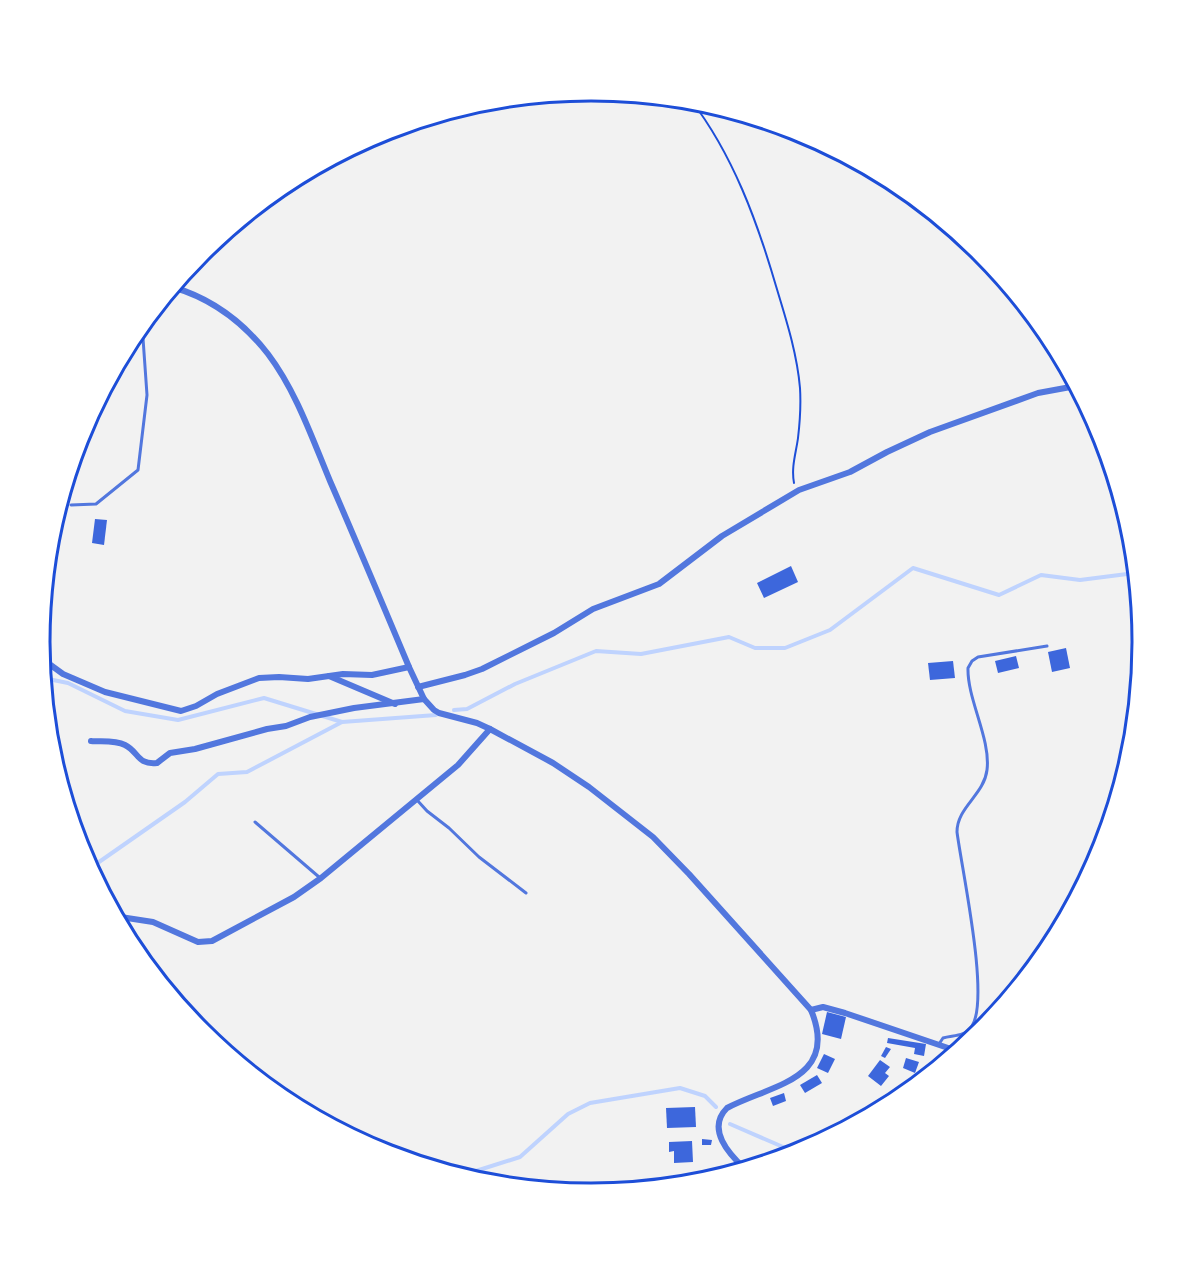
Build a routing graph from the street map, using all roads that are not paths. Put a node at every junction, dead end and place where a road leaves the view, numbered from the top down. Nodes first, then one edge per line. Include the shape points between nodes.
1 (180, 290) edge
2 (143, 338) edge
3 (1068, 388) edge
4 (71, 505) dead end
5 (1047, 646) dead end
6 (51, 665) edge
7 (409, 667) junction
8 (329, 676) junction
9 (418, 687) junction
10 (424, 699) junction
11 (395, 704) junction
12 (490, 729) junction
13 (90, 741) dead end
14 (416, 799) junction
15 (255, 822) dead end
16 (321, 878) junction
17 (525, 893) dead end
18 (126, 918) edge
19 (811, 1010) junction
20 (972, 1026) edge
21 (965, 1032) edge
22 (939, 1044) junction
23 (948, 1048) edge
24 (738, 1163) edge

1 - 7 street via 200,297 238,322 278,371 306,424
2 - 4 lane via 147,395 138,470 96,504
3 - 9 street via 1038,393 930,432 850,472 799,490 722,536 659,584 594,609 482,669
5 - 20 lane via 978,657 968,669 987,769 979,792 961,814 957,832 979,999
6 - 8 street via 105,692 181,711 259,678
7 - 8 street via 372,675
7 - 9 street
8 - 11 street
9 - 10 street
10 - 11 street
10 - 12 street via 439,713
11 - 13 street via 310,717 195,750 170,753 157,763 141,761 121,743
12 - 14 street via 458,765
12 - 19 street via 553,763 637,825 689,874
14 - 16 street
14 - 17 lane
15 - 16 lane
16 - 18 street via 294,897 206,943 153,922
19 - 22 street via 823,1007
19 - 24 street via 817,1038 806,1068 795,1079 727,1108 720,1117 721,1140
21 - 22 lane via 943,1038
22 - 23 street

